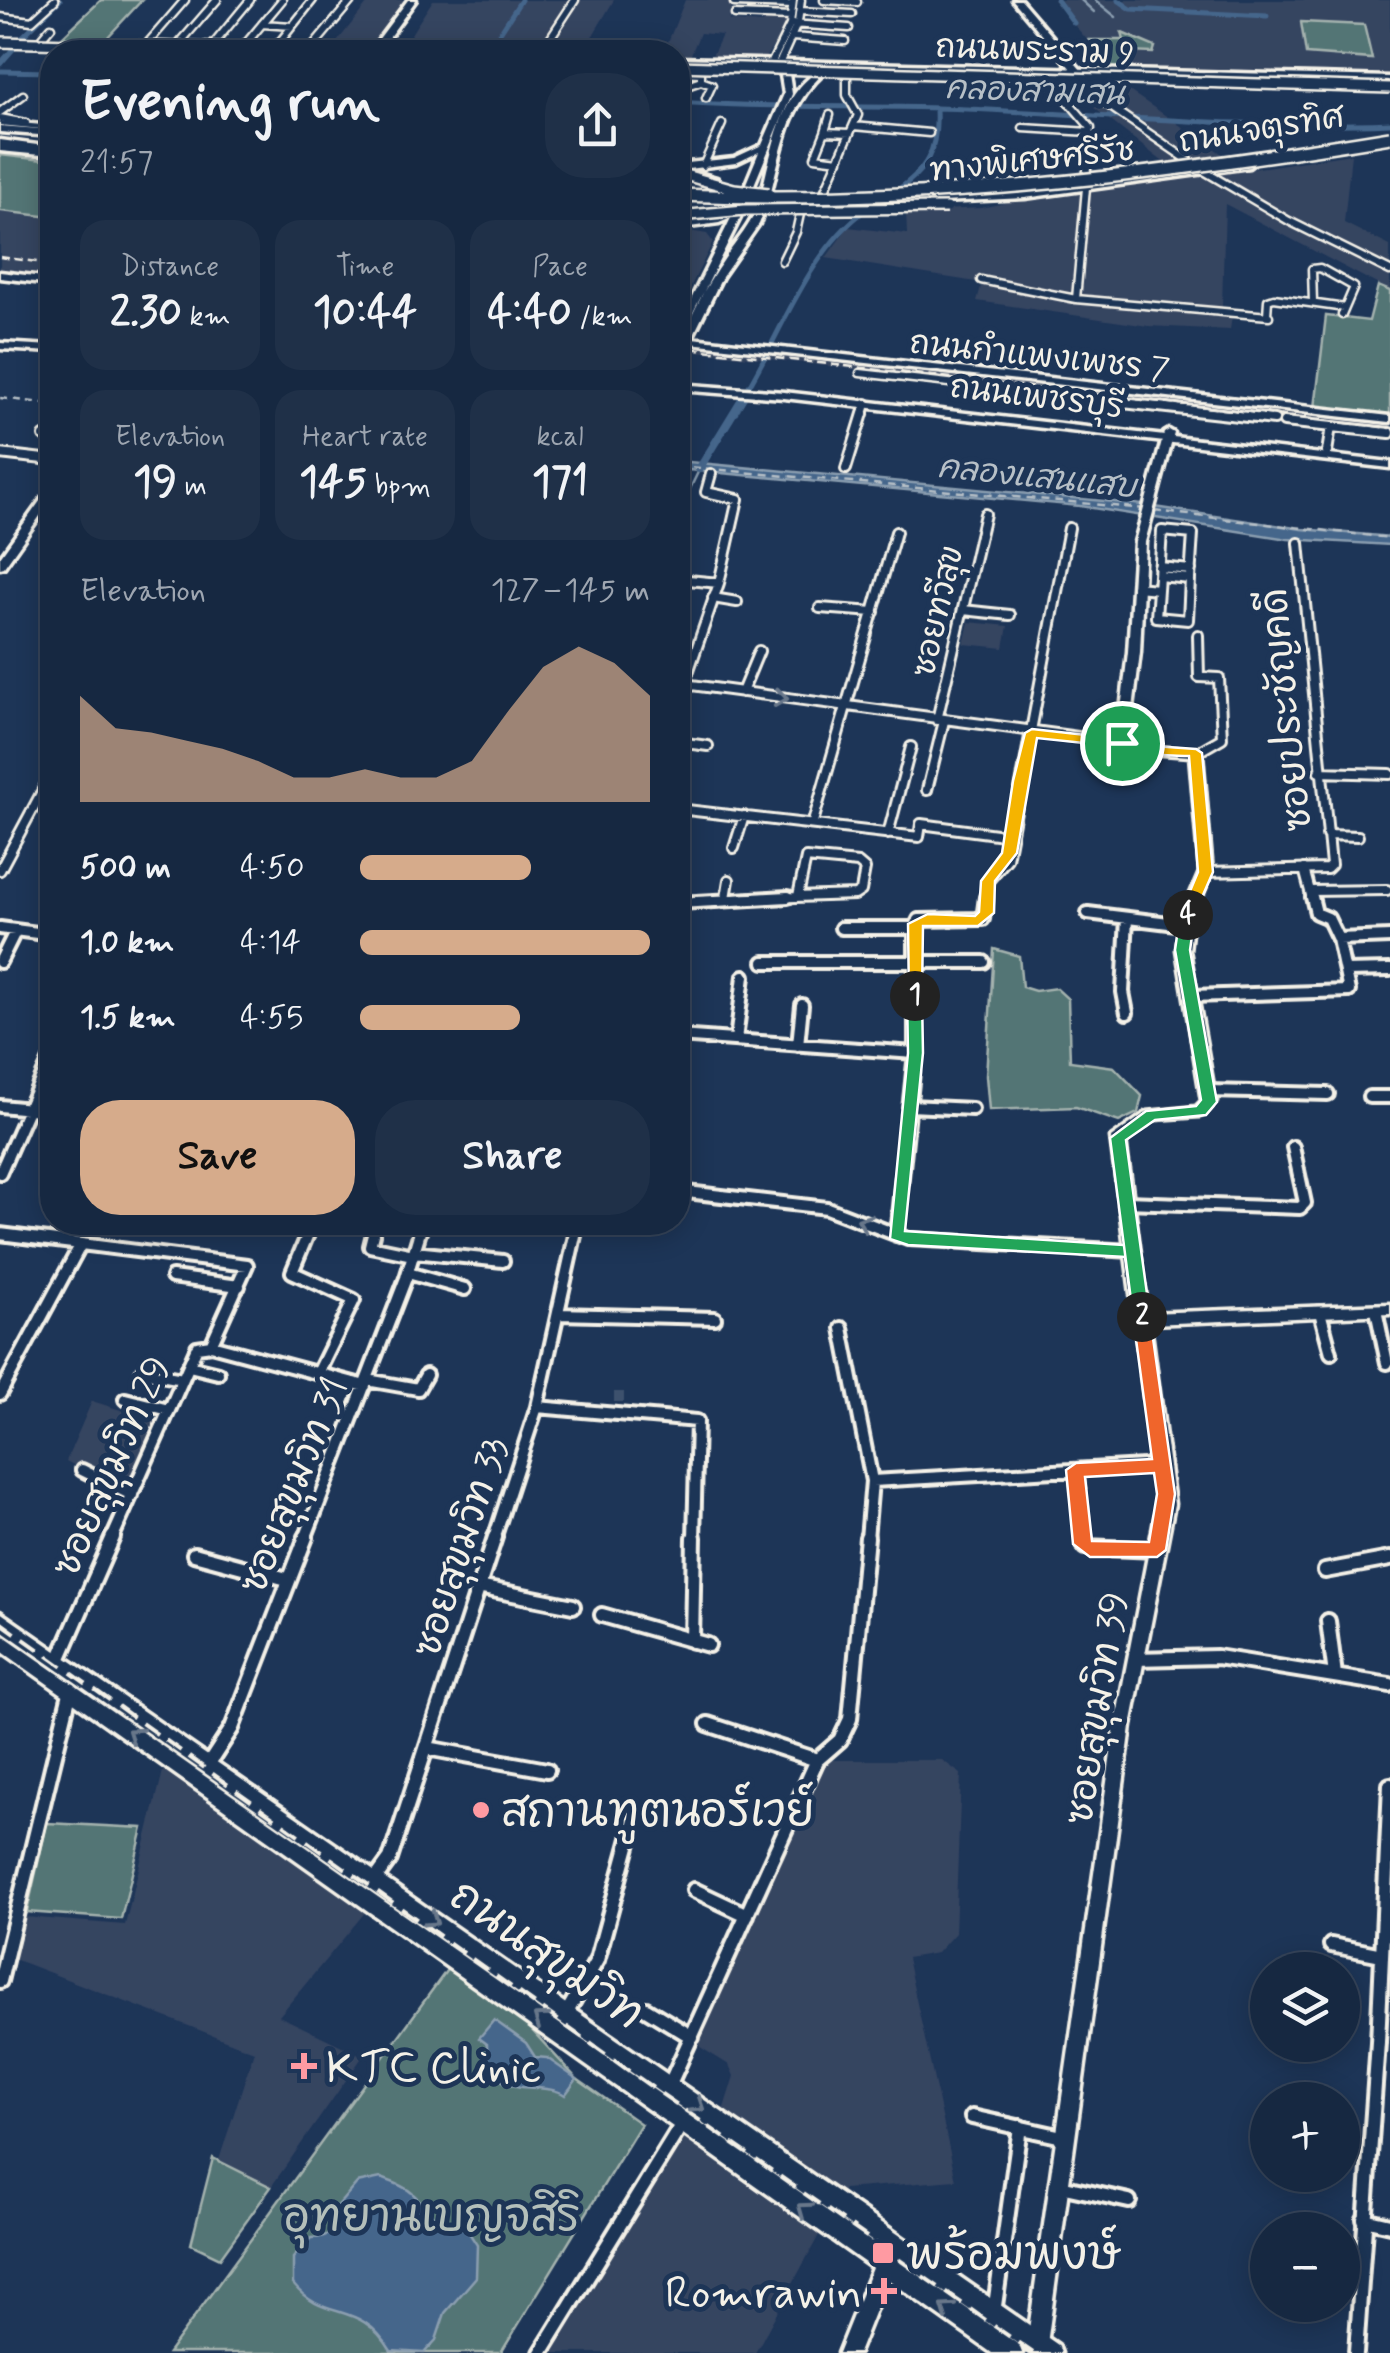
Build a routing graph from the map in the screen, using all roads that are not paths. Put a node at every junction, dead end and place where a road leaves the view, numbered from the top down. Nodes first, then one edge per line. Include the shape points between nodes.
1 (55, 0) edge
2 (185, 0) edge
3 (217, 0) edge
4 (250, 0) edge
5 (282, 0) edge
6 (313, 0) edge
7 (352, 0) edge
8 (412, 0) edge
9 (425, 0) edge
10 (578, 0) edge
11 (801, 0) edge
12 (824, 0) edge
13 (1014, 0) edge
14 (793, 2) edge
15 (857, 2) edge
16 (734, 3) dead end
17 (800, 11) junction
18 (852, 14) dead end
19 (735, 15) dead end
20 (0, 17) edge
21 (793, 22) junction
22 (262, 24) junction
23 (292, 26) junction
24 (51, 27) dead end
25 (849, 28) dead end
26 (792, 36) junction
27 (157, 40) edge
28 (182, 40) edge
29 (224, 40) edge
30 (255, 40) edge
31 (284, 40) edge
32 (319, 40) edge
33 (390, 40) joint
34 (552, 40) edge
35 (845, 40) dead end
36 (39, 41) joint
37 (0, 43) edge
38 (40, 44) edge
39 (40, 44) edge
40 (40, 46) edge
41 (690, 66) edge
42 (690, 66) edge
43 (690, 66) edge
44 (781, 67) junction
45 (690, 70) edge
46 (821, 72) junction
47 (847, 73) junction
48 (701, 74) junction
49 (1242, 77) junction
50 (1050, 80) junction
51 (1079, 80) junction
52 (690, 81) edge
53 (1116, 82) junction
54 (1360, 82) junction
55 (1390, 85) edge
56 (1101, 88) junction
57 (800, 90) junction
58 (24, 95) dead end
59 (706, 98) dead end
60 (1098, 98) junction
61 (830, 115) dead end
62 (26, 123) junction
63 (722, 124) dead end
64 (1023, 128) dead end
65 (0, 130) edge
66 (852, 130) junction
67 (1090, 130) junction
68 (824, 132) junction
69 (929, 133) dead end
70 (40, 134) edge
71 (1390, 138) edge
72 (40, 140) edge
73 (40, 140) edge
74 (762, 150) junction
75 (815, 157) junction
76 (839, 160) junction
77 (1194, 165) junction
78 (702, 166) junction
79 (690, 168) edge
80 (690, 168) edge
81 (812, 168) dead end
82 (1204, 171) junction
83 (690, 172) edge
84 (690, 173) edge
85 (1086, 184) junction
86 (716, 190) junction
87 (1023, 191) junction
88 (932, 192) junction
89 (690, 198) edge
90 (690, 199) edge
91 (822, 201) junction
92 (752, 202) junction
93 (802, 204) junction
94 (690, 220) edge
95 (690, 223) edge
96 (695, 224) junction
97 (690, 226) edge
98 (720, 250) junction
99 (782, 261) dead end
100 (1390, 270) edge
101 (0, 275) edge
102 (40, 280) edge
103 (980, 280) dead end
104 (1076, 299) junction
105 (1312, 302) junction
106 (690, 317) edge
107 (690, 322) edge
108 (690, 338) edge
109 (0, 342) edge
110 (40, 345) edge
111 (860, 372) dead end
112 (690, 386) edge
113 (750, 389) junction
114 (866, 404) junction
115 (926, 408) junction
116 (1390, 419) edge
117 (1274, 420) dead end
118 (1284, 422) dead end
119 (1331, 427) junction
120 (1390, 434) edge
121 (1167, 436) junction
122 (0, 454) edge
123 (1332, 454) junction
124 (40, 459) edge
125 (1390, 462) edge
126 (846, 469) dead end
127 (711, 474) dead end
128 (1149, 502) joint
129 (40, 511) edge
130 (985, 514) dead end
131 (40, 520) edge
132 (1069, 528) dead end
133 (896, 532) dead end
134 (1299, 543) dead end
135 (4, 569) edge
136 (1159, 572) junction
137 (1190, 574) junction
138 (690, 580) edge
139 (718, 583) junction
140 (1136, 587) junction
141 (1158, 589) junction
142 (714, 598) junction
143 (737, 602) dead end
144 (820, 608) dead end
145 (963, 610) junction
146 (874, 612) junction
147 (1010, 615) dead end
148 (1198, 635) dead end
149 (759, 651) dead end
150 (690, 667) edge
151 (690, 685) edge
152 (742, 692) junction
153 (848, 707) junction
154 (940, 720) junction
155 (1032, 733) junction
156 (1122, 743) junction
157 (690, 744) edge
158 (708, 746) dead end
159 (912, 747) dead end
160 (1196, 753) junction
161 (1319, 772) junction
162 (1390, 774) edge
163 (927, 790) dead end
164 (40, 795) edge
165 (690, 810) edge
166 (744, 816) junction
167 (813, 822) junction
168 (888, 834) junction
169 (1011, 836) junction
170 (1327, 836) junction
171 (1358, 836) dead end
172 (734, 848) dead end
173 (0, 870) edge
174 (1304, 870) junction
175 (1206, 872) junction
176 (728, 880) dead end
177 (1386, 890) dead end
178 (1310, 891) junction
179 (798, 896) junction
180 (726, 898) junction
181 (690, 902) edge
182 (1088, 913) dead end
183 (1126, 918) junction
184 (1185, 925) junction
185 (0, 928) edge
186 (841, 928) dead end
187 (914, 928) junction
188 (16, 930) junction
189 (40, 933) edge
190 (1390, 938) edge
191 (1338, 939) junction
192 (914, 961) junction
193 (0, 962) edge
194 (764, 962) dead end
195 (984, 962) dead end
196 (1390, 970) edge
197 (1346, 971) junction
198 (744, 976) dead end
199 (1192, 996) junction
200 (802, 1004) dead end
201 (1127, 1013) dead end
202 (690, 1037) edge
203 (736, 1040) junction
204 (798, 1044) junction
205 (915, 1053) junction
206 (40, 1083) edge
207 (1209, 1091) junction
208 (1328, 1094) dead end
209 (1390, 1096) edge
210 (1369, 1097) dead end
211 (0, 1106) edge
212 (910, 1106) junction
213 (29, 1108) junction
214 (40, 1109) edge
215 (972, 1109) dead end
216 (1293, 1147) dead end
217 (0, 1172) edge
218 (690, 1192) edge
219 (1126, 1202) junction
220 (0, 1234) edge
221 (307, 1235) edge
222 (372, 1235) edge
223 (419, 1235) edge
224 (575, 1235) edge
225 (896, 1235) junction
226 (82, 1244) junction
227 (1133, 1251) junction
228 (414, 1254) junction
229 (502, 1261) dead end
230 (408, 1273) junction
231 (172, 1276) dead end
232 (239, 1286) junction
233 (465, 1290) dead end
234 (1383, 1309) edge
235 (1320, 1312) junction
236 (558, 1314) junction
237 (714, 1318) dead end
238 (1142, 1319) junction
239 (842, 1328) dead end
240 (211, 1345) junction
241 (1331, 1353) dead end
242 (1387, 1363) dead end
243 (189, 1366) junction
244 (142, 1372) dead end
245 (218, 1373) dead end
246 (318, 1373) junction
247 (426, 1375) dead end
248 (182, 1379) junction
249 (366, 1383) junction
250 (0, 1394) edge
251 (125, 1399) dead end
252 (537, 1406) junction
253 (169, 1410) junction
254 (1162, 1465) junction
255 (82, 1470) dead end
256 (1076, 1470) junction
257 (872, 1481) junction
258 (132, 1495) junction
259 (1157, 1550) junction
260 (194, 1554) dead end
261 (1390, 1559) edge
262 (1325, 1571) dead end
263 (287, 1579) junction
264 (478, 1587) junction
265 (573, 1606) dead end
266 (602, 1615) dead end
267 (0, 1619) edge
268 (1328, 1621) dead end
269 (0, 1640) edge
270 (692, 1640) junction
271 (708, 1645) dead end
272 (1134, 1659) junction
273 (59, 1660) junction
274 (1335, 1676) junction
275 (77, 1683) junction
276 (1390, 1685) edge
277 (708, 1724) dead end
278 (427, 1748) junction
279 (817, 1760) junction
280 (547, 1770) dead end
281 (202, 1772) junction
282 (1390, 1785) edge
283 (637, 1813) dead end
284 (374, 1881) junction
285 (694, 1890) dead end
286 (747, 1915) junction
287 (1386, 1936) edge
288 (1331, 1945) dead end
289 (1382, 1955) junction
290 (0, 1981) edge
291 (646, 2009) dead end
292 (566, 2014) junction
293 (692, 2037) junction
294 (670, 2086) junction
295 (972, 2116) dead end
296 (682, 2122) junction
297 (1020, 2127) junction
298 (1067, 2138) junction
299 (1060, 2186) junction
300 (1129, 2200) dead end
301 (1364, 2219) junction
302 (1390, 2224) edge
303 (894, 2243) junction
304 (884, 2265) junction
305 (994, 2313) junction
306 (1043, 2348) edge
307 (1007, 2352) edge
308 (541, 2353) edge
309 (848, 2353) edge
310 (1356, 2353) edge

1 - 20 street via 32,20
2 - 27 street
3 - 28 street
4 - 29 street
5 - 22 street
6 - 23 street
7 - 32 street
8 - 33 main road
9 - 33 main road
10 - 34 street
11 - 17 street
12 - 15 street
13 - 51 main road
14 - 16 street
14 - 21 street
17 - 18 street
17 - 21 street
19 - 21 street
21 - 25 street
21 - 26 street
21 - 44 street
22 - 23 street
22 - 30 street
23 - 31 street
24 - 36 street
26 - 35 street
26 - 44 street
36 - 37 main road
37 - 38 main road, bridge
37 - 39 main road, bridge
37 - 40 main road
41 - 44 main road, ถนนพระราม 9
42 - 54 main road, ถนนพระราม 9, bridge
43 - 55 main road, ถนนพระราม 9, bridge
44 - 46 main road, ถนนพระราม 9
44 - 48 main road, ถนนพระราม 9
44 - 51 main road, ถนนพระราม 9
44 - 57 main road
44 - 74 main road via 789,87
45 - 48 main road, ถนนพระราม 9
46 - 47 main road, ถนนพระราม 9
46 - 57 main road
47 - 50 main road, ถนนพระราม 9
47 - 66 street via 858,115
48 - 52 street
48 - 59 street via 712,85
49 - 51 main road, ถนนพระราม 9
49 - 54 main road
49 - 55 main road, ถนนพระราม 9
50 - 51 main road, ถนนพระราม 9
50 - 67 street
51 - 53 main road, ถนนพระราม 9
51 - 56 street
51 - 60 street
53 - 55 main road, ถนนพระราม 9
53 - 56 street
54 - 55 main road, ถนนพระราม 9
56 - 60 street
57 - 92 main road
58 - 65 street via 12,100
60 - 77 street
61 - 68 street
62 - 65 street
62 - 65 main road via 13,118
62 - 70 main road
63 - 78 street
64 - 67 street
65 - 72 highway
65 - 73 main road
66 - 68 street
66 - 69 street
66 - 76 street
67 - 85 street
68 - 75 street
71 - 77 main road, ถนนจตุรทิศ
71 - 82 main road, ถนนจตุรทิศ
71 - 89 highway, ทางพิเศษศรีรัช, bridge via 1001,193 833,202
71 - 92 highway, ทางพิเศษศรีรัช, bridge via 1140,184 1036,195 888,205
74 - 78 main road
74 - 79 main road via 724,167
74 - 92 main road
75 - 76 street
75 - 81 street
76 - 91 street
77 - 82 street
77 - 85 main road, ถนนจตุรทิศ
78 - 80 main road
82 - 85 main road, ถนนจตุรทิศ
82 - 100 street
83 - 86 main road via 708,176
84 - 88 main road, ถนนจตุรทิศ, bridge via 734,189 786,194
85 - 87 main road, ถนนจตุรทิศ
85 - 104 street
86 - 92 main road
86 - 96 main road
87 - 88 main road, ถนนจตุรทิศ
87 - 91 main road, ถนนจตุรทิศ, bridge via 911,202
87 - 94 main road, ถนนจตุรทิศ, bridge via 980,206 745,210
88 - 91 main road, ถนนจตุรทิศ, bridge
90 - 92 highway, ทางพิเศษศรีรัช
91 - 92 main road, ถนนจตุรทิศ
91 - 93 main road, ถนนจตุรทิศ
92 - 93 main road, ถนนจตุรทิศ
92 - 96 main road
92 - 98 main road
92 - 107 main road via 753,228
93 - 99 street
95 - 96 main road
97 - 98 main road via 718,235
98 - 106 main road
101 - 102 main road
103 - 104 street
104 - 105 street via 1268,315 1270,298
105 - 105 street via 1343,312 1354,288 1316,268
108 - 116 main road, ถนนกำแพงเพชร 7
109 - 110 main road
111 - 117 street
112 - 113 main road, ถนนเพชรบุรี
113 - 114 main road, ถนนเพชรบุรี
113 - 115 main road, ถนนเพชรบุรี
114 - 115 main road, ถนนเพชรบุรี
114 - 126 street
115 - 121 main road, ถนนเพชรบุรี
118 - 119 street
119 - 120 street
119 - 123 street
121 - 123 main road, ถนนเพชรบุรี
121 - 128 street
122 - 124 street
123 - 125 main road, ถนนเพชรบุรี
127 - 139 street via 706,492 738,499
128 - 140 main road
129 - 135 main road
130 - 145 street, ซอยทวีสุข
131 - 135 main road
132 - 155 street
133 - 146 street
134 - 161 street, ซอยประชัญคดี
136 - 137 street
136 - 137 street via 1162,531 1193,534
136 - 141 street
137 - 141 street via 1188,620 1156,617
138 - 139 street
139 - 142 street
140 - 141 street
140 - 156 main road
142 - 143 street
142 - 150 street
144 - 146 street
145 - 147 street
145 - 154 street, ซอยทวีสุข
146 - 153 street
148 - 160 street via 1200,677 1219,678 1222,738
149 - 152 street
151 - 152 street
152 -> 153 street
153 - 154 street
153 - 167 street
154 - 155 street
154 - 163 street, ซอยทวีสุข
155 - 156 street
155 - 169 street
156 - 160 main road
157 - 158 street
159 - 168 street
160 - 175 main road
161 - 162 street
161 - 170 street, ซอยประชัญคดี
164 - 173 street
165 - 166 street
166 - 167 street
166 - 172 street
167 - 168 street
168 - 169 street via 918,837 921,824
169 - 187 street via 1008,859 988,881 983,918 919,920
170 - 171 street
170 - 174 street, ซอยประชัญคดี via 1329,868
174 - 175 street, ซอยประชัญคดี
174 - 178 street
175 - 184 main road
176 - 180 street
177 - 178 street
178 - 191 street via 1316,913 1328,918
179 - 179 street via 860,893 863,866 809,857
179 - 180 street
180 - 181 street
182 - 183 street
183 - 184 street
183 - 201 street
184 - 199 main road
185 - 188 street
186 - 187 street
187 - 192 street
188 - 189 street
188 - 193 street
190 - 191 street
191 - 197 street
192 - 194 street
192 - 195 street
192 - 205 street
196 - 197 street
197 - 199 street via 1347,992
198 - 203 street
199 - 207 main road
200 - 204 street
202 - 203 street
203 - 204 street
204 - 205 street
205 - 212 street
206 - 213 street
207 - 208 street
207 - 219 main road, ซอยสุขุมวิท 39 via 1200,1111 1152,1115 1120,1134
209 - 210 street
211 - 213 street
212 - 215 street
212 - 225 street
213 - 214 street
213 - 217 street
216 - 219 street via 1305,1203 1300,1208
225 -> 218 street via 827,1208
219 - 227 main road, ซอยสุขุมวิท 39
220 - 226 street
221 - 246 street via 292,1272 354,1300
222 - 228 street via 370,1246
223 - 228 street, ซอยสุขุมวิท 31
224 - 236 street, ซอยสุขุมวิท 33
225 - 227 street
226 - 232 street via 238,1262 248,1265
226 - 250 street
227 - 238 main road, ซอยสุขุมวิท 39
228 - 229 street
228 - 230 street, ซอยสุขุมวิท 31
230 - 233 street
230 - 249 street, ซอยสุขุมวิท 31
231 - 232 street
232 - 240 street
234 - 235 main road
234 - 242 street
235 - 238 main road
235 - 241 street
236 - 237 street
236 - 252 street, ซอยสุขุมวิท 33
238 - 254 main road, ซอยสุขุมวิท 39
239 - 257 street
240 - 243 street, ซอยสุขุมวิท 29 via 197,1347
240 - 246 street, ซอยสุขุมวิท 29
243 - 245 street
243 - 248 street, ซอยสุขุมวิท 29
244 - 248 street
246 - 249 street, ซอยสุขุมวิท 29
247 - 249 street, ซอยสุขุมวิท 29 via 418,1389
248 - 253 street, ซอยสุขุมวิท 29
249 - 263 street, ซอยสุขุมวิท 31
251 - 253 street
252 - 264 street, ซอยสุขุมวิท 33
252 - 270 street via 618,1408 698,1424
253 - 258 street, ซอยสุขุมวิท 29
254 - 256 street
254 - 259 main road, ซอยสุขุมวิท 39 via 1166,1504
255 - 258 street
256 - 257 street
256 - 259 street via 1085,1547
257 - 279 street via 850,1718 840,1740
258 - 273 street, ซอยสุขุมวิท 29
259 - 272 main road, ซอยสุขุมวิท 39
260 - 263 street
261 - 262 street
263 - 281 street, ซอยสุขุมวิท 31 via 232,1728
264 - 265 street
264 - 278 street, ซอยสุขุมวิท 33
266 - 270 street
267 - 273 main road, ถนนสุขุมวิท
268 - 274 street
269 - 275 main road, ถนนสุขุมวิท
270 - 271 street
272 - 274 street via 1217,1658
272 - 298 main road, ซอยสุขุมวิท 39
273 - 275 main road, ถนนสุขุมวิท
274 - 276 street
275 - 281 main road, ถนนสุขุมวิท
275 - 290 street
277 - 279 street
278 - 280 street
278 - 284 street, ซอยสุขุมวิท 33 via 390,1859
279 - 286 street
281 - 284 main road, ถนนสุขุมวิท
296 -> 281 main road, ถนนสุขุมวิท
282 - 287 street
283 - 292 street via 596,1960
284 -> 292 main road, ถนนสุขุมวิท
285 - 286 street
286 - 293 street
287 - 289 street
288 - 289 street
289 - 301 street
291 - 293 street
292 - 294 main road, ถนนสุขุมวิท
293 - 294 street
294 -> 303 main road, ถนนสุขุมวิท
295 - 297 street
304 -> 296 main road, ถนนสุขุมวิท
296 - 308 street
297 - 298 street
297 - 305 street
298 - 299 main road, ซอยสุขุมวิท 39
299 - 300 street
299 - 306 main road, ซอยสุขุมวิท 39
301 - 302 street
301 - 310 street
303 - 304 main road
303 - 305 main road, ถนนสุขุมวิท
307 -> 304 main road, ถนนสุขุมวิท
304 - 309 main road
305 - 306 main road, ถนนสุขุมวิท

